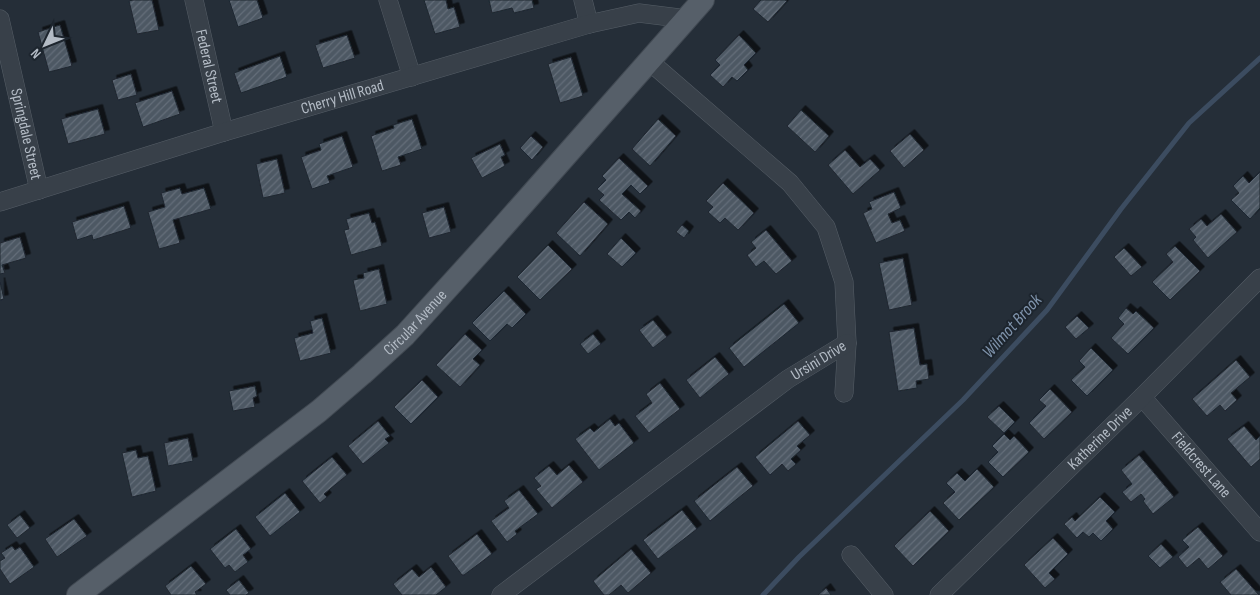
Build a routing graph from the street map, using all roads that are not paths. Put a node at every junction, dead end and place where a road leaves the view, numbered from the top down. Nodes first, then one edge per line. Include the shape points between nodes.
1 (194, 0) edge
2 (388, 0) edge
3 (583, 0) edge
4 (703, 0) edge
5 (0, 19) edge
6 (687, 19) junction
7 (589, 24) junction
8 (649, 61) junction
9 (412, 77) junction
10 (224, 132) junction
11 (39, 190) junction
12 (0, 202) edge
13 (1260, 278) edge
14 (847, 343) junction
15 (844, 393) dead end
16 (1142, 397) junction
17 (1260, 532) edge
18 (851, 556) dead end
19 (78, 595) edge
20 (501, 595) edge
21 (884, 595) edge
22 (939, 595) edge

1 - 10 street, Federal Street
2 - 9 street
3 - 7 street
4 - 6 main road, Circular Avenue
5 - 11 street, Springdale Street
6 - 7 street, Cherry Hill Road via 639,12
6 - 8 main road, Circular Avenue
7 - 9 street, Cherry Hill Road
8 - 14 street, Ursini Drive via 790,183 826,227 844,282
8 - 19 main road, Circular Avenue via 404,335 320,411
9 - 10 street, Cherry Hill Road
10 - 11 street, Cherry Hill Road
11 - 12 street, Cherry Hill Road
13 - 16 street, Katherine Drive
14 - 15 street
14 - 20 street, Ursini Drive via 788,379
16 - 17 street, Fieldcrest Lane
16 - 22 street, Katherine Drive
18 - 21 street

